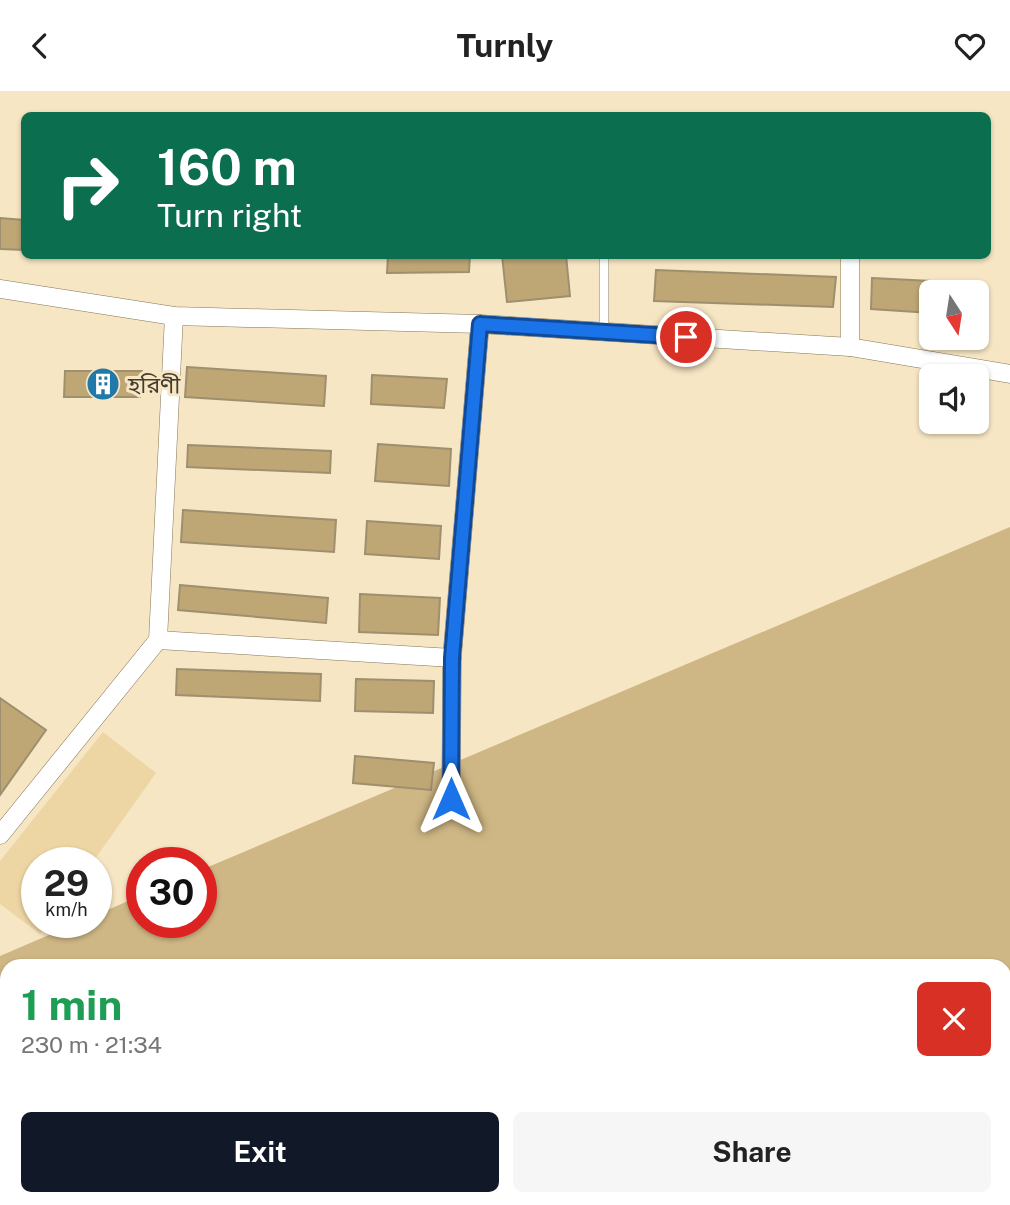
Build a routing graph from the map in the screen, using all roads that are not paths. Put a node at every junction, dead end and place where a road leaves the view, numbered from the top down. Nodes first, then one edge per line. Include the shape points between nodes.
1 (604, 259) edge
2 (850, 259) edge
3 (0, 289) edge
4 (174, 316) junction
5 (480, 324) junction
6 (604, 332) junction
7 (850, 347) junction
8 (1010, 374) edge
9 (158, 640) junction
10 (452, 658) junction
11 (451, 799) dead end
12 (0, 835) edge

1 - 6 lane
2 - 7 street
3 - 4 street
4 - 5 street
4 - 9 street
5 - 6 street
5 - 10 street
6 - 7 street
7 - 8 street
9 - 10 street
9 - 12 street
10 - 11 street

